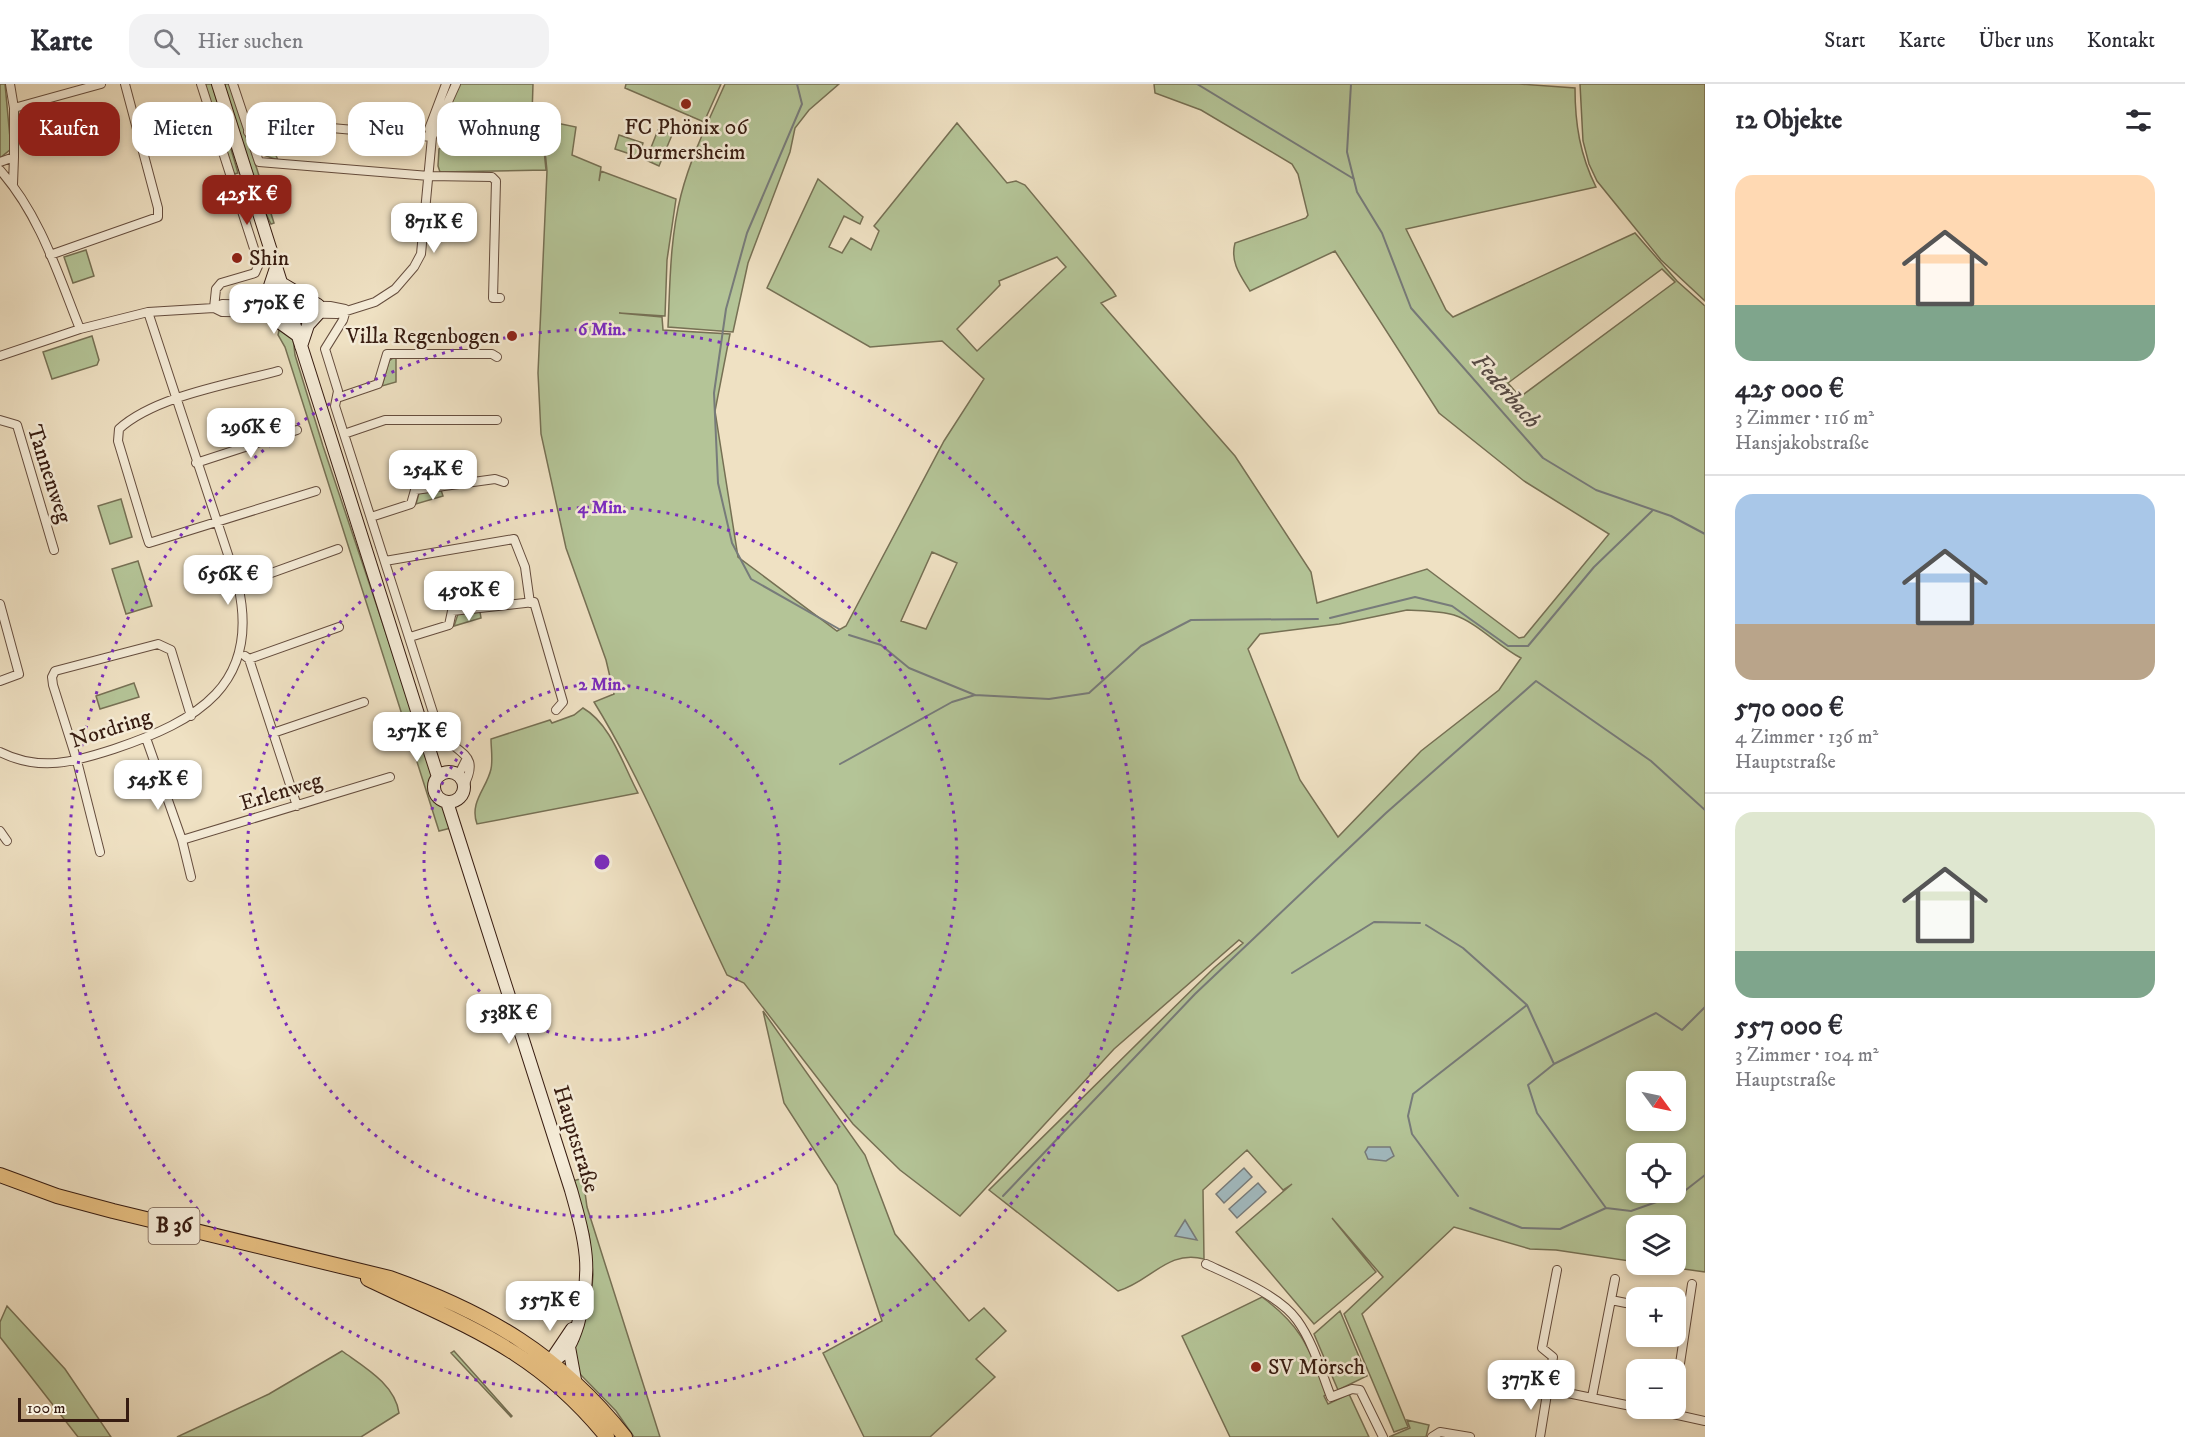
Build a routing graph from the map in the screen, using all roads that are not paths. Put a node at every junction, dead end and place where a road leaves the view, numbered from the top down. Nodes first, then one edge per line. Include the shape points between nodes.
1 (10, 84) edge
2 (101, 84) edge
3 (125, 84) edge
4 (201, 84) edge
5 (218, 84) edge
6 (233, 84) edge
7 (446, 84) edge
8 (455, 84) edge
9 (14, 108) junction
10 (246, 126) edge
11 (336, 128) edge
12 (432, 137) junction
13 (257, 156) edge
14 (14, 157) junction
15 (0, 162) edge
16 (0, 170) edge
17 (429, 176) junction
18 (13, 184) junction
19 (50, 255) junction
20 (276, 268) junction
21 (281, 283) junction
22 (500, 298) dead end
23 (252, 304) junction
24 (214, 308) junction
25 (289, 309) junction
26 (318, 310) junction
27 (346, 310) junction
28 (148, 312) junction
29 (265, 312) junction
30 (80, 329) junction
31 (299, 341) junction
32 (1, 354) edge
33 (497, 357) dead end
34 (278, 371) dead end
35 (337, 398) junction
36 (176, 400) junction
37 (0, 420) edge
38 (497, 420) dead end
39 (297, 430) dead end
40 (344, 434) junction
41 (196, 463) junction
42 (504, 482) dead end
43 (316, 491) dead end
44 (371, 517) junction
45 (216, 521) junction
46 (338, 549) dead end
47 (54, 550) dead end
48 (385, 561) junction
49 (238, 585) junction
50 (530, 603) junction
51 (0, 604) edge
52 (339, 627) dead end
53 (410, 637) junction
54 (239, 653) junction
55 (249, 659) junction
56 (0, 681) edge
57 (364, 702) dead end
58 (556, 710) dead end
59 (191, 716) junction
60 (273, 733) junction
61 (146, 738) junction
62 (0, 752) edge
63 (77, 761) junction
64 (390, 777) dead end
65 (452, 778) junction
66 (452, 801) junction
67 (297, 806) junction
68 (0, 831) edge
69 (182, 840) junction
70 (7, 841) dead end
71 (100, 852) dead end
72 (191, 877) dead end
73 (0, 1175) edge
74 (1206, 1264) dead end
75 (1557, 1270) dead end
76 (1615, 1279) dead end
77 (1692, 1284) dead end
78 (1611, 1300) junction
79 (1626, 1303) edge
80 (579, 1321) junction
81 (569, 1347) junction
82 (1681, 1359) edge
83 (547, 1366) junction
84 (575, 1380) junction
85 (1548, 1389) junction
86 (1592, 1397) junction
87 (1626, 1405) edge
88 (1686, 1415) edge
89 (1705, 1421) edge
90 (607, 1437) edge
91 (625, 1437) edge
92 (1383, 1437) edge
93 (1432, 1437) edge
94 (1470, 1437) edge
95 (1540, 1437) edge

1 - 9 street
2 - 9 street
3 - 19 street via 158,217
4 - 24 street via 259,264 255,273 221,284 216,289
5 - 20 street, Hauptstraße
6 - 10 street
7 - 12 street via 429,129
8 - 12 street
9 - 14 street
11 - 12 street
12 - 17 street
13 - 17 street via 259,162
14 - 15 street
14 - 18 street
16 - 18 street
17 - 22 street via 492,177 496,181 493,298
17 - 27 street via 422,246 414,267 382,299
18 - 19 street
19 - 30 street
20 - 21 street, Hauptstraße
20 - 23 street via 268,292
21 - 25 street, Hauptstraße
21 - 26 street
23 - 24 street via 222,304
23 - 25 street
24 - 28 street
24 - 29 street via 222,312
25 - 26 street
25 - 29 street
25 - 31 street, Hauptstraße
26 - 27 street
26 - 31 street
27 - 35 street via 325,349
28 - 30 street
28 - 36 street, Nordring
29 - 31 street
30 - 32 street
31 - 65 street, Hauptstraße via 426,740
33 - 35 street via 387,354 378,384
34 - 36 street
35 - 40 street via 334,406
36 - 41 street, Nordring
36 - 45 street via 130,418 119,429 118,441 149,543
37 - 47 street, Tannenweg via 17,425
38 - 40 street via 386,420
39 - 41 street
40 - 44 street
41 - 45 street, Nordring
42 - 44 street via 415,490 411,504
43 - 45 street
44 - 48 street
45 - 49 street, Nordring
46 - 49 street
48 - 50 street via 514,539 525,567
48 - 53 street
49 - 54 street, Nordring via 243,625
50 - 53 street via 452,611 449,625
50 - 58 street via 534,602 562,702
51 - 56 street via 19,674
52 - 55 street
53 - 65 street via 441,734 467,758 472,768
54 - 55 street
54 - 59 street, Nordring via 210,702
55 - 60 street
57 - 60 street
59 - 61 street, Nordring
59 - 63 street via 171,650 158,644 55,671 53,685
60 - 67 street
61 - 63 street, Nordring
61 - 69 street
62 - 63 street, Nordring via 34,764
63 - 71 street
64 - 67 street, Erlenweg
65 - 66 street
65 - 66 street, Hauptstraße via 435,792
66 - 80 street, Hauptstraße via 458,835 582,1231 588,1269
67 - 69 street, Erlenweg
68 - 70 street
69 - 72 street
73 - 83 main road, B 36 via 102,1208 350,1271
74 - 92 street via 1287,1308 1306,1335 1332,1397 1360,1390
75 - 85 street via 1542,1348 1553,1357
76 - 78 street
77 - 82 street
78 - 79 street
78 - 86 street
80 - 81 street, Hauptstraße
80 - 83 street, Hauptstraße
81 - 83 street, Hauptstraße
81 - 84 street
83 - 84 main road, B 36
83 - 90 main road, B 36
84 - 91 main road, B 36
85 - 86 street
85 - 95 street
86 - 87 street
88 - 89 street
93 - 94 street via 1440,1432

